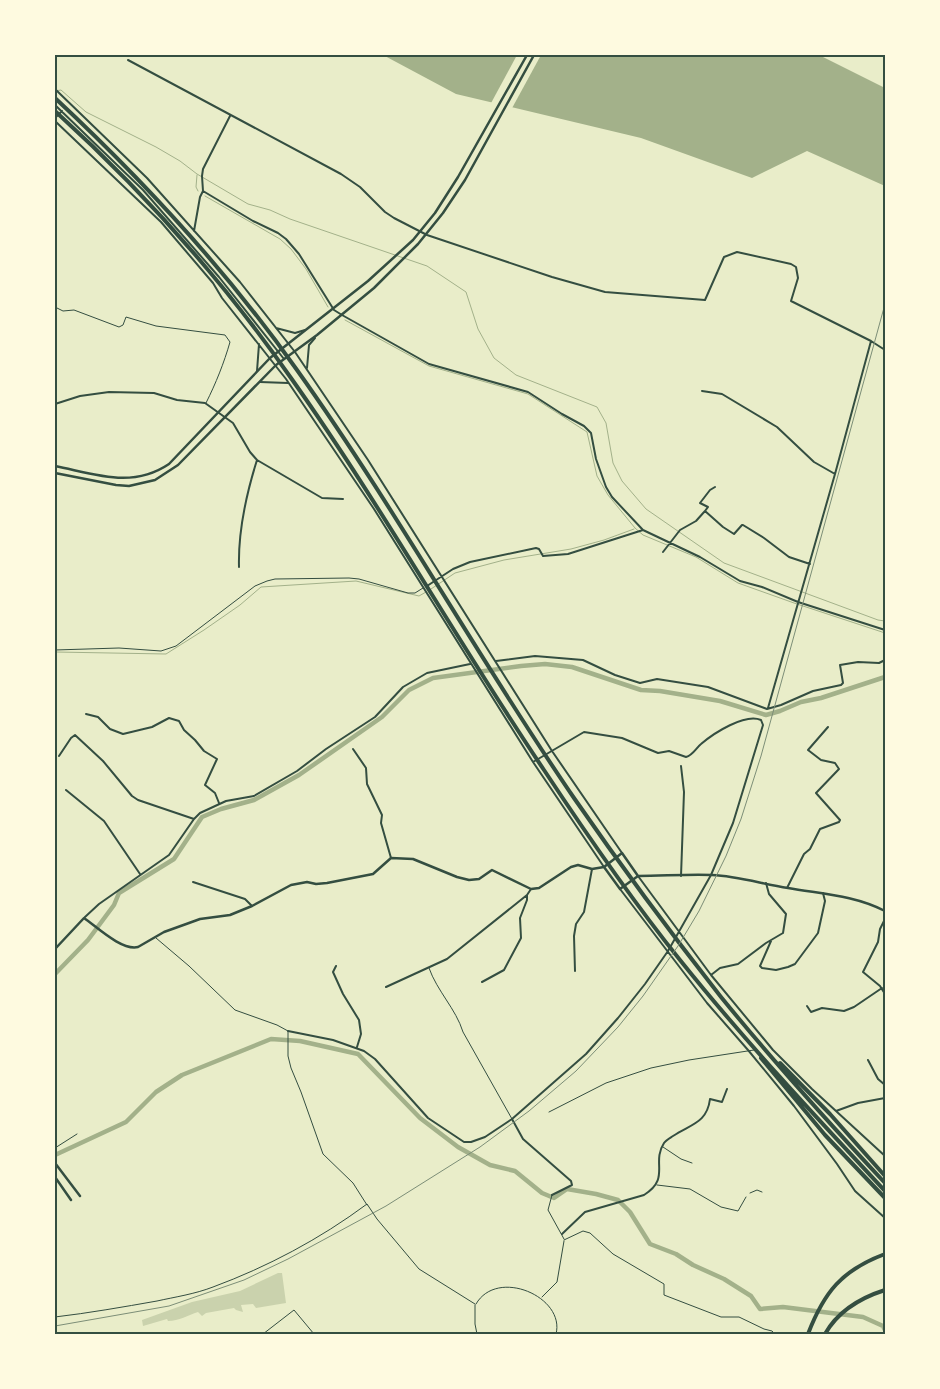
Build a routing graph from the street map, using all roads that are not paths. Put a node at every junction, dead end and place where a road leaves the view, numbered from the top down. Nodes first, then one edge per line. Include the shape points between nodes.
1 (527, 55) edge
2 (534, 55) edge
3 (128, 60) dead end
4 (55, 89) edge
5 (55, 98) edge
6 (55, 105) edge
7 (55, 111) edge
8 (62, 111) junction
9 (230, 115) junction
10 (55, 120) edge
11 (203, 191) junction
12 (194, 231) junction
13 (55, 307) edge
14 (334, 310) junction
15 (342, 315) junction
16 (275, 328) junction
17 (308, 329) junction
18 (317, 335) junction
19 (871, 341) junction
20 (287, 343) junction
21 (259, 344) junction
22 (885, 350) edge
23 (278, 351) junction
24 (295, 352) junction
25 (270, 358) junction
26 (284, 360) junction
27 (276, 366) junction
28 (307, 368) junction
29 (257, 372) junction
30 (260, 382) junction
31 (288, 383) junction
32 (702, 391) dead end
33 (205, 403) junction
34 (55, 404) edge
35 (218, 413) junction
36 (224, 417) junction
37 (257, 460) junction
38 (55, 466) edge
39 (55, 473) edge
40 (835, 474) junction
41 (715, 487) dead end
42 (343, 499) dead end
43 (705, 511) junction
44 (642, 530) junction
45 (670, 544) junction
46 (663, 552) dead end
47 (810, 564) junction
48 (239, 567) dead end
49 (442, 576) junction
50 (424, 588) junction
51 (798, 603) junction
52 (885, 630) edge
53 (55, 650) edge
54 (885, 660) edge
55 (496, 661) junction
56 (470, 664) junction
57 (767, 709) junction
58 (86, 714) dead end
59 (828, 727) dead end
60 (353, 749) dead end
61 (552, 751) junction
62 (59, 756) dead end
63 (533, 762) junction
64 (681, 766) dead end
65 (66, 790) dead end
66 (220, 803) junction
67 (194, 819) junction
68 (622, 853) junction
69 (391, 858) junction
70 (604, 868) junction
71 (592, 869) junction
72 (140, 874) junction
73 (711, 875) junction
74 (638, 876) junction
75 (681, 876) junction
76 (193, 882) dead end
77 (766, 883) junction
78 (787, 888) junction
79 (531, 889) junction
80 (620, 889) junction
81 (823, 893) junction
82 (527, 895) junction
83 (252, 906) junction
84 (885, 911) edge
85 (84, 918) junction
86 (885, 919) edge
87 (679, 933) junction
88 (155, 937) junction
89 (771, 940) junction
90 (55, 949) edge
91 (668, 951) junction
92 (336, 966) dead end
93 (428, 967) junction
94 (575, 971) dead end
95 (711, 975) junction
96 (482, 982) dead end
97 (386, 987) dead end
98 (882, 988) junction
99 (885, 994) edge
100 (807, 1006) dead end
101 (735, 1025) junction
102 (288, 1032) junction
103 (357, 1047) junction
104 (763, 1048) junction
105 (748, 1050) junction
106 (756, 1050) dead end
107 (773, 1050) junction
108 (868, 1060) dead end
109 (885, 1085) edge
110 (727, 1089) dead end
111 (885, 1098) edge
112 (836, 1111) junction
113 (549, 1112) dead end
114 (512, 1119) junction
115 (77, 1134) dead end
116 (662, 1146) junction
117 (55, 1148) edge
118 (885, 1156) edge
119 (55, 1163) edge
120 (692, 1163) dead end
121 (885, 1176) edge
122 (55, 1177) edge
123 (885, 1183) edge
124 (656, 1185) junction
125 (885, 1191) edge
126 (762, 1192) dead end
127 (750, 1194) dead end
128 (552, 1195) joint
129 (80, 1196) dead end
130 (746, 1198) dead end
131 (885, 1198) edge
132 (71, 1200) dead end
133 (367, 1204) junction
134 (369, 1207) dead end
135 (885, 1218) edge
136 (562, 1234) junction
137 (564, 1240) junction
138 (885, 1254) edge
139 (885, 1290) edge
140 (540, 1298) junction
141 (475, 1304) junction
142 (55, 1317) edge
143 (264, 1334) edge
144 (314, 1334) edge
145 (477, 1334) edge
146 (556, 1334) edge
147 (775, 1334) edge
148 (808, 1334) edge
149 (825, 1334) edge

1 - 14 street via 435,213 413,240
2 - 15 street via 443,212 418,244
3 - 9 street
4 - 12 street via 147,178
5 - 104 highway via 158,200 269,332 361,463 574,798 661,920
6 - 8 street
7 - 101 highway via 162,220 268,346 348,462 591,840 681,961
8 - 10 street
8 - 23 street via 143,190 219,276
9 - 11 street via 203,169
9 - 19 street via 341,174 394,218 427,235 605,292 705,300 724,257 737,252 791,264 796,266 798,278 791,301
10 - 21 street via 161,222
11 - 12 street
11 - 14 street via 286,239
12 - 16 street via 240,282
13 - 33 lane via 63,311 74,310 119,327 123,326 126,317 156,326 225,335 230,342 220,376
14 - 15 street
14 - 17 street
15 - 18 street
15 - 44 street via 429,364 528,392 584,426 591,433 596,460 612,497
16 - 17 street via 295,333
16 - 20 street
17 - 20 street
18 - 24 street
18 - 28 street via 309,345
19 - 22 street
19 - 40 street
20 - 23 street
20 - 24 street
21 - 25 street
21 - 29 street
23 - 25 street
23 - 26 street
24 - 26 street
24 - 28 street
25 - 27 street
25 - 29 street
26 - 27 street
27 - 30 street
27 - 31 street
28 - 49 street
29 - 35 street
30 - 31 street
30 - 36 street
31 - 50 street
32 - 40 street via 722,394 777,427 814,462
33 - 34 street via 154,393 109,392
33 - 35 street
35 - 36 street
35 - 38 street via 169,464 147,475 118,478
36 - 37 street via 233,423
36 - 39 street via 178,465 149,482 116,485
37 - 42 street via 322,498
37 - 48 street via 241,521
40 - 47 street
41 - 43 street via 700,503 708,507
43 - 45 street via 684,527
43 - 47 street via 734,534 742,525 787,556
44 - 45 street
44 - 49 street via 568,554 543,556 536,548 470,562
45 - 46 street
45 - 51 street via 700,557 740,581
47 - 51 street
49 - 50 street
49 - 55 street
50 - 53 lane via 408,593 349,578 275,580 254,586 176,646 166,650
50 - 56 street
51 - 52 street
51 - 57 street
54 - 57 street via 840,665 841,685 813,691
55 - 57 street via 535,656 583,660 640,683 657,679 708,686
55 - 61 street
56 - 63 street
56 - 66 street via 427,673 402,687 375,717 297,771 251,797
58 - 66 street via 98,717 110,729 122,734 152,727 169,718 179,722 204,751 217,759 205,785 215,793
59 - 78 street via 808,750 821,760 835,763 839,769 816,793 840,820 820,829
60 - 69 street via 366,768 367,784 382,815 381,823
61 - 63 street
61 - 68 street
61 - 73 street via 584,732 622,738 658,753 669,750 686,757 714,734 740,721 752,717 761,720 763,725 736,814
62 - 67 street via 75,735 103,761 132,796
63 - 70 street
64 - 75 street via 684,792
65 - 72 street via 104,821
66 - 67 street
67 - 72 street via 171,852
68 - 70 street
68 - 74 street
69 - 79 street via 413,859 469,880 479,879 492,870
69 - 83 street via 373,874 327,883 298,883
70 - 71 street
70 - 80 street
71 - 79 street via 578,865 571,867 539,888
71 - 94 street via 584,912 576,924 574,936
72 - 85 street
73 - 75 street
73 - 77 street
73 - 87 street
74 - 75 street
74 - 80 street
74 - 87 street
76 - 83 street via 245,899
77 - 78 street
77 - 89 street via 769,894 786,914 783,933
78 - 81 street
79 - 82 street
80 - 91 street
81 - 84 street via 862,901
81 - 89 street via 825,901 818,933 795,964 776,970 762,968 760,962
82 - 93 street via 446,959
82 - 96 street via 520,918 521,938 504,970
83 - 88 street via 230,915 200,919
85 - 88 street via 133,948
85 - 90 street
86 - 98 street via 863,972
87 - 91 street
87 - 95 street
88 - 102 lane via 235,1010
89 - 95 street via 738,964 720,968
91 - 105 street
91 - 114 street via 618,1018 586,1054
92 - 103 street via 333,972 360,1024 361,1037
93 - 97 street
93 - 114 lane via 433,982 459,1021
95 - 107 street
98 - 99 street
98 - 100 street via 844,1011 822,1008 811,1012
101 - 125 highway
101 - 131 highway via 825,1135
102 - 103 street
102 - 133 lane via 291,1068 323,1154 349,1179
103 - 114 street via 372,1056 428,1118 462,1141 471,1142 485,1137
104 - 107 lane
104 - 121 highway via 830,1114
104 - 123 highway
105 - 106 lane
105 - 113 lane via 651,1068 606,1083
105 - 135 street via 799,1113 855,1191
107 - 112 street
108 - 109 street
110 - 116 street via 722,1102 710,1099 704,1118
111 - 112 street
112 - 118 street
114 - 128 street via 523,1139 571,1181 572,1185
115 - 117 lane
116 - 120 lane
116 - 124 street
119 - 129 street
122 - 132 street
124 - 130 lane via 690,1188 722,1207 738,1211
124 - 136 street via 644,1195 585,1212
126 - 127 lane via 757,1190
128 - 136 lane via 548,1210
133 - 134 lane
133 - 141 lane via 419,1269
133 - 142 lane via 291,1253 212,1288 106,1311
136 - 137 lane
137 - 140 lane via 557,1282
137 - 147 lane via 583,1231 590,1233 613,1254 664,1284 664,1295 721,1318 739,1317
138 - 148 highway via 844,1276 818,1310
139 - 149 highway via 846,1310
140 - 141 lane via 527,1290 500,1286 488,1290
140 - 146 lane via 555,1318
141 - 145 lane
143 - 144 lane via 294,1310

